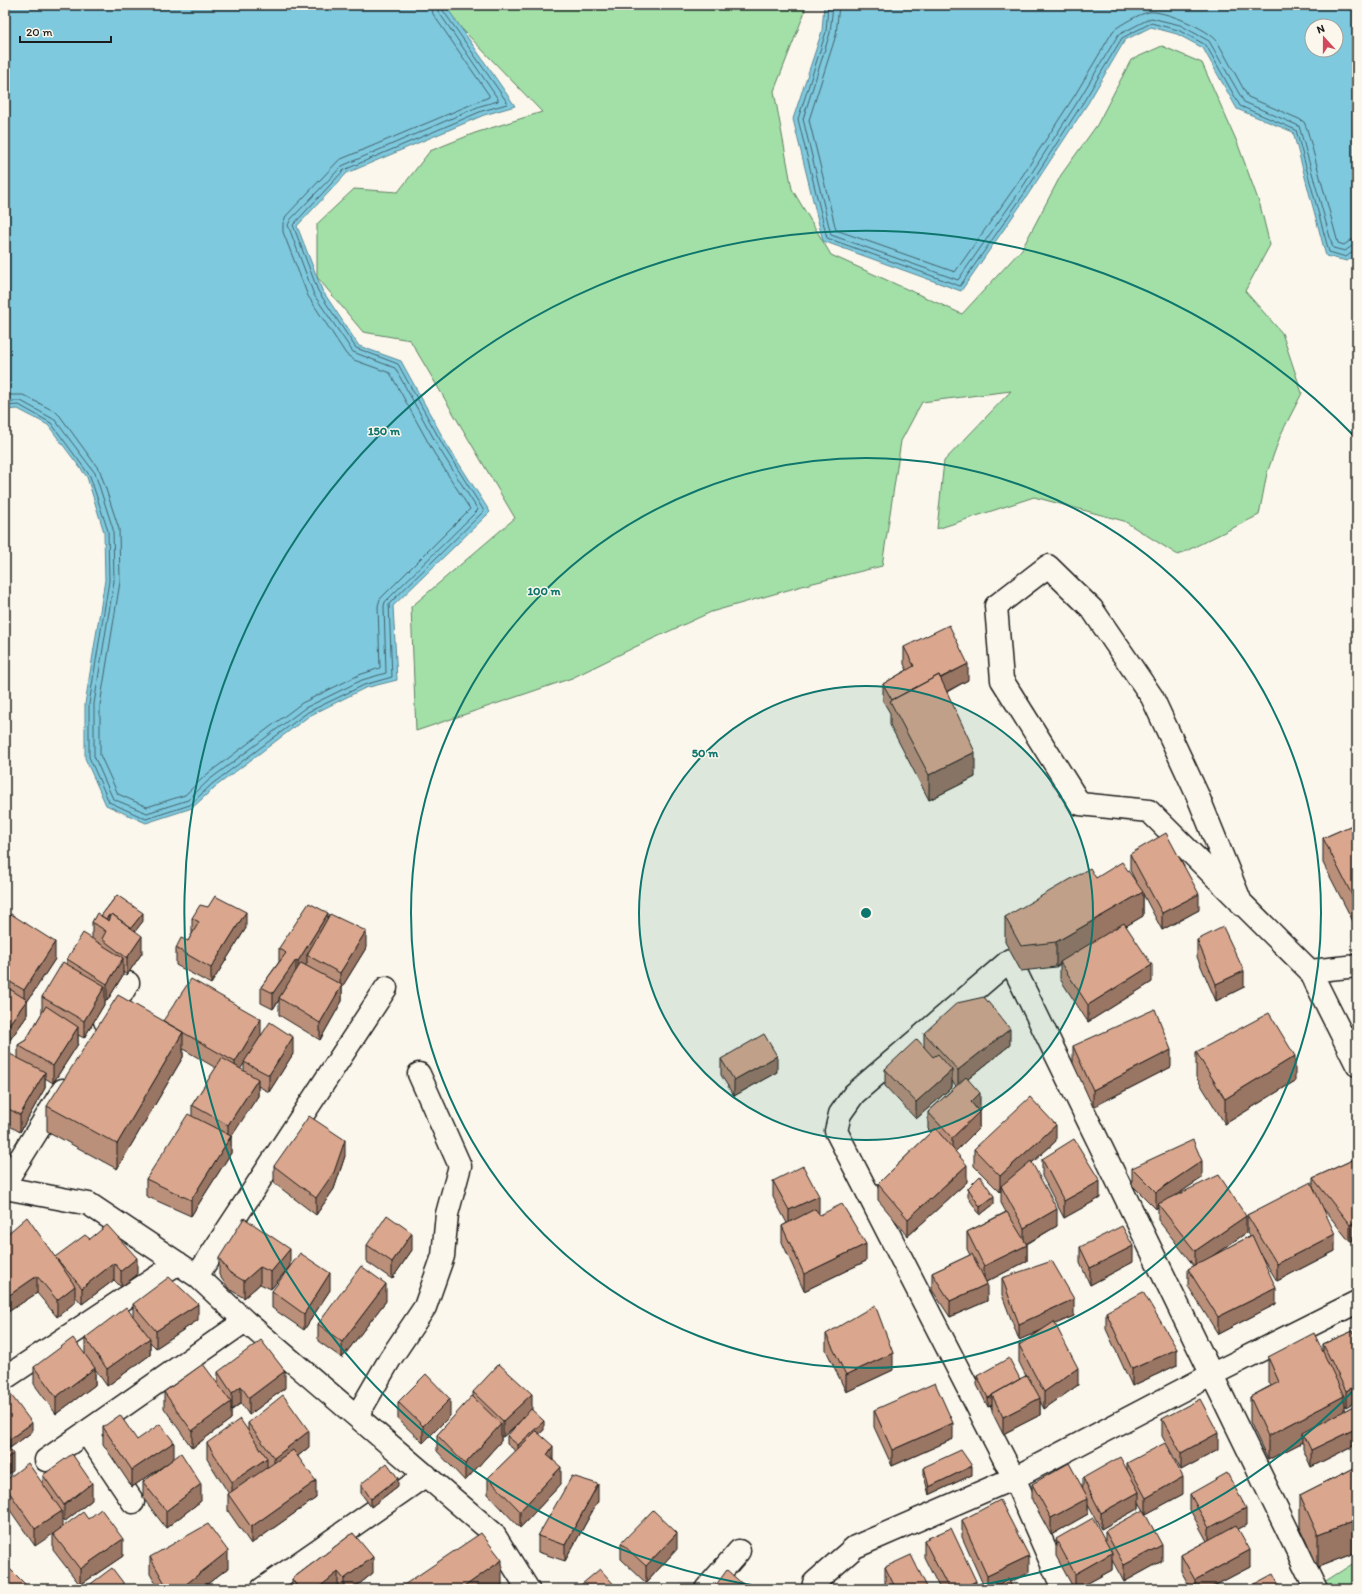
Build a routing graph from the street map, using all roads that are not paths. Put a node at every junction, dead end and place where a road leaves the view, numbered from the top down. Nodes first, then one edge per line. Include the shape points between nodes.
1 (1242, 905) junction
2 (1357, 966) edge
3 (1310, 971) junction
4 (128, 983) dead end
5 (386, 988) dead end
6 (95, 1036) edge
7 (1357, 1065) edge
8 (75, 1070) edge
9 (419, 1074) dead end
10 (5, 1183) edge
11 (5, 1188) edge
12 (178, 1263) junction
13 (197, 1276) junction
14 (1357, 1302) edge
15 (245, 1321) junction
16 (1211, 1376) junction
17 (5, 1378) edge
18 (357, 1416) junction
19 (86, 1432) junction
20 (46, 1460) dead end
21 (426, 1475) junction
22 (1014, 1478) junction
23 (133, 1502) dead end
24 (739, 1551) dead end
25 (263, 1589) edge
26 (528, 1589) edge
27 (706, 1589) edge
28 (813, 1589) edge
29 (1063, 1589) edge
30 (1316, 1589) edge

1 - 1 street via 1197,794 1152,697 1092,609 1048,566 996,606 1002,680 1080,804 1149,810
1 - 3 street
2 - 3 street
3 - 7 street
4 - 6 street
5 - 13 street
8 - 10 street
9 - 18 street via 460,1166 447,1214 443,1256 426,1307 390,1359
11 - 12 street via 89,1204
12 - 13 street
12 - 17 street
13 - 15 street
14 - 16 street
15 - 18 street
15 - 19 street
16 - 22 street
16 - 22 street via 1010,960 854,1094 840,1114 836,1131
16 - 30 street
18 - 21 street
19 - 20 street
19 - 23 street
21 - 25 street
21 - 26 street via 493,1533
22 - 28 street via 855,1547 814,1583
22 - 29 street
24 - 27 street

